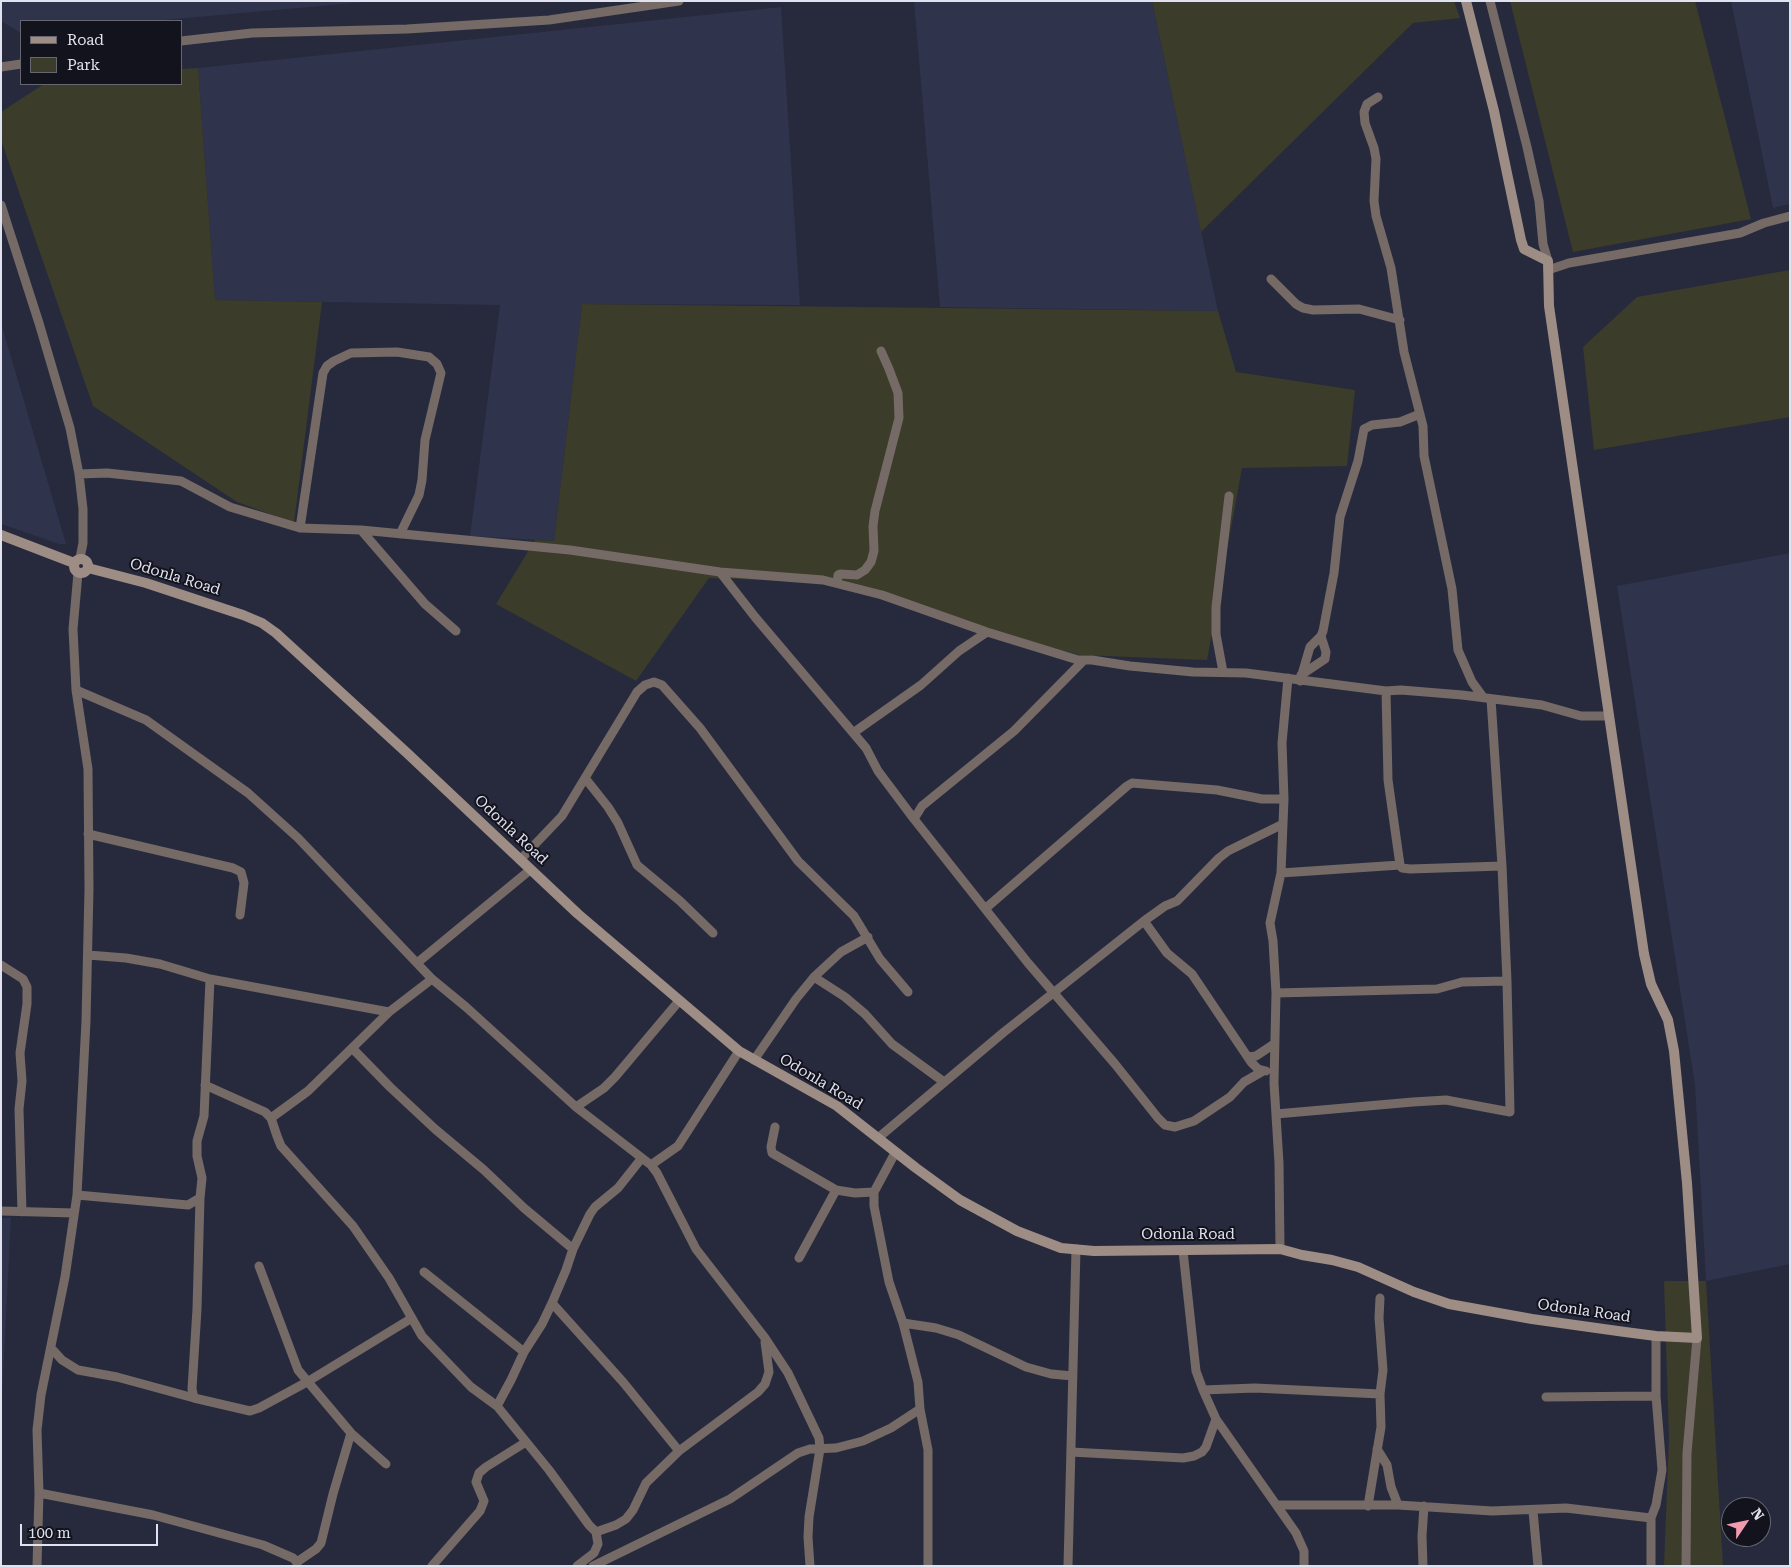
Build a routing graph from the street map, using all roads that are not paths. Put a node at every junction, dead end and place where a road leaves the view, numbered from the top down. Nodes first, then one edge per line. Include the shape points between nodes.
1 (679, 1) edge
2 (1466, 1) edge
3 (1490, 1) edge
4 (182, 41) edge
5 (20, 64) edge
6 (1, 67) edge
7 (1378, 97) dead end
8 (1, 205) edge
9 (1790, 216) edge
10 (1548, 265) junction
11 (1272, 279) dead end
12 (1400, 320) junction
13 (880, 351) dead end
14 (1420, 414) junction
15 (79, 474) junction
16 (1229, 496) dead end
17 (300, 528) junction
18 (361, 530) junction
19 (400, 534) junction
20 (1, 535) edge
21 (77, 560) junction
22 (88, 568) junction
23 (720, 572) junction
24 (78, 573) junction
25 (837, 583) junction
26 (456, 631) dead end
27 (988, 632) junction
28 (1321, 636) junction
29 (1083, 661) junction
30 (1223, 672) junction
31 (1288, 678) junction
32 (1300, 678) junction
33 (1472, 682) junction
34 (76, 690) junction
35 (1386, 691) junction
36 (1462, 695) junction
37 (1487, 698) junction
38 (1610, 716) junction
39 (854, 733) junction
40 (585, 778) junction
41 (1284, 799) junction
42 (914, 819) junction
43 (1283, 824) junction
44 (88, 834) junction
45 (520, 860) junction
46 (1400, 864) junction
47 (1502, 866) junction
48 (530, 870) junction
49 (1281, 873) junction
50 (986, 908) junction
51 (240, 915) dead end
52 (1144, 921) junction
53 (713, 933) dead end
54 (868, 937) junction
55 (88, 955) junction
56 (417, 963) junction
57 (1, 966) edge
58 (814, 977) junction
59 (210, 979) junction
60 (432, 979) junction
61 (1507, 981) junction
62 (908, 992) dead end
63 (1054, 993) junction
64 (1276, 993) junction
65 (679, 1001) junction
66 (389, 1012) junction
67 (1274, 1044) junction
68 (353, 1049) junction
69 (739, 1051) junction
70 (754, 1060) junction
71 (1250, 1060) junction
72 (1263, 1071) junction
73 (1274, 1071) junction
74 (944, 1082) junction
75 (1244, 1082) junction
76 (205, 1085) junction
77 (576, 1108) junction
78 (1276, 1114) junction
79 (271, 1118) junction
80 (775, 1127) dead end
81 (878, 1138) junction
82 (896, 1152) junction
83 (641, 1159) junction
84 (651, 1165) junction
85 (836, 1190) junction
86 (874, 1192) junction
87 (77, 1195) junction
88 (200, 1198) junction
89 (188, 1205) junction
90 (1, 1211) edge
91 (22, 1212) junction
92 (74, 1214) junction
93 (200, 1216) junction
94 (573, 1249) junction
95 (1076, 1249) junction
96 (1280, 1249) junction
97 (1182, 1251) junction
98 (799, 1258) dead end
99 (259, 1266) dead end
100 (424, 1272) dead end
101 (1380, 1298) dead end
102 (552, 1303) junction
103 (412, 1318) junction
104 (903, 1323) junction
105 (1656, 1336) junction
106 (764, 1338) junction
107 (1697, 1338) junction
108 (51, 1348) junction
109 (524, 1352) junction
110 (1073, 1376) junction
111 (307, 1382) junction
112 (1202, 1390) junction
113 (1380, 1394) junction
114 (1656, 1396) junction
115 (1546, 1397) dead end
116 (194, 1398) junction
117 (497, 1406) junction
118 (920, 1410) junction
119 (1216, 1419) junction
120 (351, 1434) junction
121 (526, 1442) junction
122 (820, 1449) junction
123 (1377, 1449) junction
124 (680, 1451) junction
125 (1071, 1452) junction
126 (386, 1464) dead end
127 (39, 1493) junction
128 (1277, 1505) junction
129 (1398, 1505) junction
130 (1368, 1506) junction
131 (1424, 1506) junction
132 (1533, 1511) junction
133 (1651, 1518) junction
134 (596, 1532) junction
135 (297, 1564) edge
136 (37, 1566) edge
137 (432, 1566) edge
138 (577, 1566) edge
139 (593, 1566) edge
140 (810, 1566) edge
141 (928, 1566) edge
142 (1068, 1566) edge
143 (1304, 1566) edge
144 (1423, 1566) edge
145 (1538, 1566) edge
146 (1651, 1566) edge
147 (1686, 1566) edge

1 - 4 street via 549,20 407,29 252,32
2 - 10 street via 1494,111 1521,240 1524,249
3 - 10 street via 1539,201
5 - 6 street
7 - 12 street via 1367,104 1364,112 1376,159 1376,216 1391,268
8 - 15 street via 70,428
9 - 10 street via 1740,233
10 - 38 street via 1549,306
11 - 12 street via 1303,308 1359,309
12 - 14 street via 1404,352
13 - 25 street via 898,393 899,418 875,511 872,562 857,575 838,575
14 - 28 street via 1400,422 1364,429 1358,461 1340,517 1334,573
14 - 33 street via 1424,456 1452,589 1458,650
15 - 17 street via 108,473 181,482 230,507
15 - 21 street via 83,543
16 - 30 street via 1216,606 1216,634
17 - 18 street
17 - 19 street via 323,374 334,361 351,353 397,352 429,357 437,364 440,373 424,440 419,495
18 - 19 street
18 - 26 street via 425,604
19 - 23 street via 570,550
20 - 21 street
21 - 22 street via 88,562
21 - 24 street via 74,569
22 - 24 street
22 - 45 street, Odonla Road via 146,583 262,623 330,681
23 - 25 street
23 - 39 street via 754,617
24 - 34 street via 72,629
25 - 27 street
27 - 29 street
27 - 39 street
28 - 32 street via 1310,648
28 - 32 street via 1325,659
29 - 30 street
29 - 42 street via 1014,731 922,806
30 - 31 street
31 - 32 street
31 - 41 street via 1282,743
32 - 35 street
33 - 36 street
33 - 37 street
34 - 44 street via 88,769
34 - 56 street via 146,720 248,793 298,838
35 - 36 street
35 - 46 street via 1388,780
36 - 37 street
37 - 38 street via 1542,705 1581,716
37 - 47 street
38 - 107 street via 1647,973 1668,1020 1674,1051
39 - 42 street
40 - 45 street via 562,816
40 - 53 street via 618,823 637,865
40 - 54 street via 637,692 654,682 662,685 700,728 798,861 854,916
41 - 43 street
41 - 50 street via 1132,783
42 - 50 street
43 - 49 street
43 - 52 street via 1228,851 1212,863 1178,901
44 - 51 street via 241,872 244,883
44 - 55 street
45 - 48 street, Odonla Road
46 - 47 street via 1402,868 1410,869
46 - 49 street
47 - 61 street
48 - 56 street
48 - 65 street, Odonla Road
49 - 64 street via 1270,923
50 - 63 street
52 - 63 street
52 - 71 street via 1167,953 1192,974
54 - 58 street via 841,952
54 - 62 street via 880,959
55 - 59 street via 160,964
55 - 87 street
56 - 60 street
57 - 91 street via 23,979 27,987 20,1054
58 - 70 street
58 - 74 street via 845,997 892,1044
59 - 66 street
59 - 76 street
60 - 66 street
60 - 77 street
61 - 64 street via 1462,982 1436,989
61 - 78 street via 1510,1112 1446,1100
63 - 74 street
63 - 75 street via 1165,1125 1175,1127 1194,1121 1230,1097
64 - 67 street
65 - 69 street, Odonla Road
65 - 77 street via 614,1078
66 - 68 street
67 - 71 street
67 - 73 street
68 - 79 street via 308,1091
68 - 94 street via 434,1129
69 - 70 street, Odonla Road
69 - 84 street via 678,1146
70 - 81 street, Odonla Road via 837,1106
71 - 72 street
71 - 75 street
72 - 73 street
72 - 75 street
73 - 78 street
74 - 81 street
76 - 79 street via 265,1112
76 - 88 street via 204,1116 197,1141 202,1178
77 - 83 street
78 - 96 street
79 - 103 street via 281,1146 352,1226 389,1278
80 - 85 street via 772,1153
81 - 82 street, Odonla Road
82 - 86 street
82 - 95 street, Odonla Road via 960,1200 1017,1231 1061,1248
83 - 84 street
83 - 94 street via 618,1188 592,1210
84 - 106 street via 696,1249
85 - 86 street
85 - 98 street
86 - 104 street via 878,1232 889,1282
87 - 89 street
87 - 92 street
88 - 89 street
88 - 93 street
89 - 93 street
90 - 91 street
91 - 92 street
92 - 108 street
93 - 116 street
94 - 102 street
95 - 97 street, Odonla Road
95 - 110 street
96 - 97 street, Odonla Road
96 - 105 street, Odonla Road via 1358,1267 1449,1304
97 - 112 street via 1196,1371
99 - 111 street via 298,1370
100 - 109 street
101 - 113 street via 1383,1370
102 - 109 street
102 - 124 street
103 - 111 street
103 - 117 street via 422,1336 455,1372
104 - 110 street via 959,1335 1026,1367
104 - 118 street via 918,1382
105 - 107 street, Odonla Road
105 - 114 street
106 - 122 street via 788,1373 816,1430
106 - 124 street via 769,1372 765,1384
107 - 147 street via 1687,1454
108 - 116 street via 78,1370
108 - 127 street via 36,1430
109 - 117 street
110 - 125 street
111 - 116 street via 250,1411
111 - 120 street
112 - 113 street via 1255,1388
112 - 119 street
113 - 123 street via 1381,1427
114 - 115 street
114 - 133 street via 1662,1470
117 - 121 street
118 - 122 street via 863,1441
118 - 141 street via 928,1450
119 - 125 street via 1206,1446 1194,1456 1137,1457
119 - 128 street
120 - 126 street
120 - 135 street via 321,1543
121 - 134 street
121 - 137 street via 479,1473 476,1482 484,1501 480,1511
122 - 139 street via 798,1453 730,1499
122 - 140 street via 809,1517
123 - 129 street via 1386,1465
123 - 130 street
124 - 134 street via 646,1483 626,1519
125 - 142 street
127 - 135 street via 153,1515 263,1545 286,1554
127 - 136 street
128 - 130 street
128 - 143 street via 1301,1543
129 - 130 street
129 - 131 street
131 - 132 street
131 - 144 street
132 - 133 street via 1566,1508
132 - 145 street
133 - 146 street
134 - 138 street via 598,1544 594,1553

